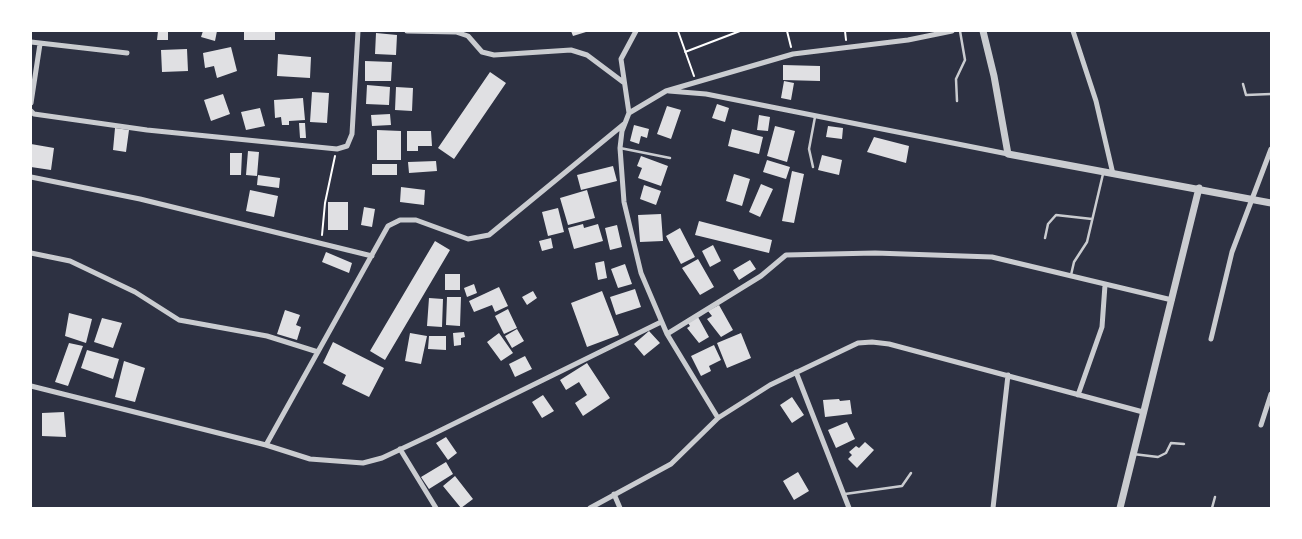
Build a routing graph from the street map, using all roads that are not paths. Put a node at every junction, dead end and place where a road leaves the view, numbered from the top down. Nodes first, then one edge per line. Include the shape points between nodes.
1 (358, 31) edge
2 (406, 31) edge
3 (636, 31) edge
4 (952, 31) edge
5 (960, 31) edge
6 (983, 31) edge
7 (1074, 31) edge
8 (31, 42) edge
9 (40, 44) junction
10 (127, 53) dead end
11 (623, 82) junction
12 (1243, 84) dead end
13 (666, 91) junction
14 (1271, 94) edge
15 (957, 101) dead end
16 (31, 102) edge
17 (31, 111) edge
18 (629, 113) junction
19 (815, 116) junction
20 (625, 123) junction
21 (620, 148) junction
22 (1271, 149) edge
23 (1008, 154) junction
24 (670, 158) dead end
25 (813, 167) dead end
26 (1103, 172) junction
27 (1112, 174) junction
28 (31, 177) edge
29 (1199, 188) junction
30 (1252, 198) junction
31 (1271, 203) edge
32 (1092, 220) junction
33 (1045, 238) dead end
34 (31, 253) edge
35 (372, 256) junction
36 (1071, 276) junction
37 (1105, 285) junction
38 (1172, 300) junction
39 (661, 322) junction
40 (667, 334) junction
41 (1211, 339) dead end
42 (318, 352) junction
43 (796, 372) junction
44 (1008, 375) junction
45 (31, 386) edge
46 (1271, 394) edge
47 (1078, 395) junction
48 (1143, 412) junction
49 (718, 418) junction
50 (1261, 424) dead end
51 (1184, 444) dead end
52 (266, 445) junction
53 (400, 449) junction
54 (1132, 454) junction
55 (911, 473) dead end
56 (614, 494) junction
57 (845, 494) junction
58 (1214, 498) dead end
59 (436, 508) edge
60 (590, 508) edge
61 (620, 508) edge
62 (849, 508) edge
63 (993, 508) edge
64 (1120, 508) edge
65 (1212, 508) edge

1 - 17 street via 352,134 347,146 337,149 147,130
2 - 11 street via 456,32 468,36 482,52 494,55 571,50 587,55
3 - 11 street via 621,59
4 - 13 street via 908,40 793,54
5 - 15 lane via 965,60 956,79
6 - 23 street
7 - 27 street via 1096,101
8 - 9 street
9 - 10 street
9 - 16 street
11 - 18 street
12 - 14 lane via 1246,95
13 - 18 street
13 - 19 street via 706,94
18 - 20 street
19 - 23 street
19 - 25 lane via 810,149
20 - 21 street
20 - 35 street via 489,236 468,239 416,220 400,220 388,226
21 - 24 lane
21 - 39 street via 624,202 641,273
22 - 30 street
23 - 26 street
26 - 27 street
26 - 32 lane
27 - 29 street
28 - 35 street via 140,199
29 - 30 street
29 - 38 street
30 - 31 street
30 - 41 street via 1232,252
32 - 33 lane via 1056,215 1048,224
32 - 36 lane via 1087,242 1074,262
34 - 42 street via 70,262 135,292 179,320 267,336
35 - 42 street
36 - 37 street
36 - 40 street via 992,257 875,253 786,256 761,276
37 - 38 street
37 - 47 street via 1102,327
38 - 48 street
39 - 40 street
39 - 53 street
40 - 49 street
42 - 52 street
43 - 44 street via 858,343 872,342
43 - 49 street
43 - 57 street
44 - 47 street
44 - 63 street
45 - 52 street
46 - 50 street
47 - 48 street
48 - 54 street
49 - 56 street via 671,464
51 - 54 lane via 1171,443 1166,453 1158,457
52 - 53 street via 310,459 363,463
53 - 59 street
54 - 64 street
55 - 57 lane via 902,486
56 - 60 street
56 - 61 street
57 - 62 street
58 - 65 lane

